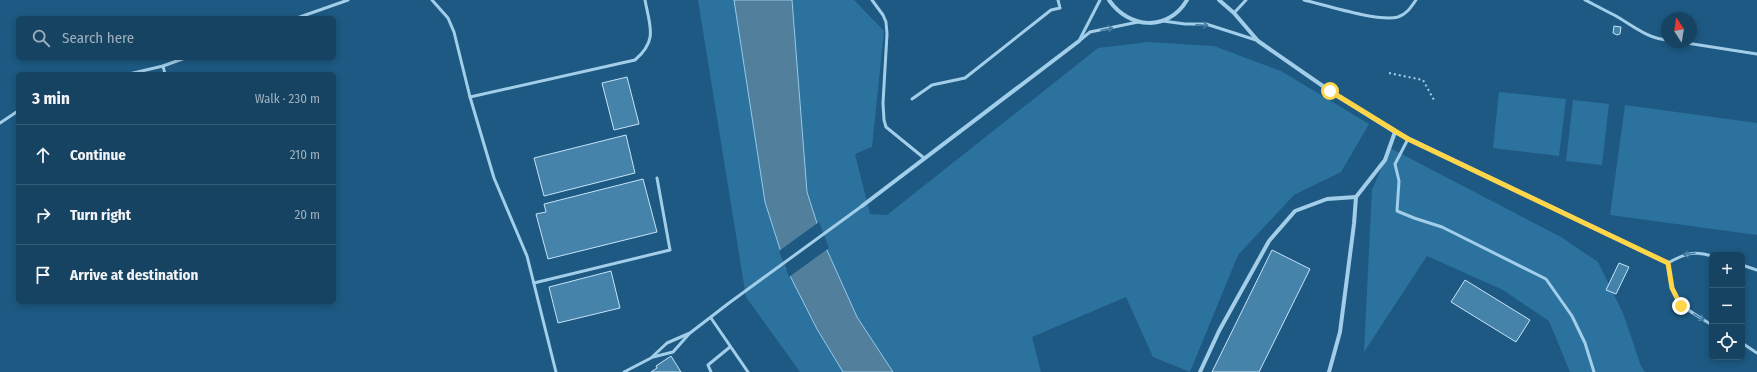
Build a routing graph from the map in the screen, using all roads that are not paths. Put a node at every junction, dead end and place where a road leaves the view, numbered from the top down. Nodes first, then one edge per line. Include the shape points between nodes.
1 (348, 0) edge
2 (432, 0) edge
3 (645, 0) edge
4 (872, 0) edge
5 (1058, 0) edge
6 (1100, 0) edge
7 (1109, 0) edge
8 (1186, 0) edge
9 (1220, 0) edge
10 (1246, 0) edge
11 (1304, 0) edge
12 (1416, 0) edge
13 (1585, 0) edge
14 (1234, 13) junction
15 (303, 16) edge
16 (1163, 21) junction
17 (1138, 22) junction
18 (1661, 39) edge
19 (1079, 41) junction
20 (1258, 41) junction
21 (1697, 45) edge
22 (1757, 54) edge
23 (180, 60) edge
24 (163, 66) junction
25 (138, 72) edge
26 (164, 72) edge
27 (470, 97) junction
28 (912, 99) dead end
29 (16, 112) edge
30 (0, 123) edge
31 (1395, 132) junction
32 (1408, 139) junction
33 (924, 158) junction
34 (657, 178) dead end
35 (1356, 197) junction
36 (862, 206) joint
37 (1709, 255) edge
38 (1668, 263) junction
39 (1745, 266) edge
40 (1757, 270) edge
41 (534, 283) junction
42 (710, 318) junction
43 (1710, 324) edge
44 (690, 333) junction
45 (1745, 345) edge
46 (730, 347) junction
47 (1757, 352) edge
48 (652, 358) junction
49 (556, 372) edge
50 (624, 372) edge
51 (711, 372) edge
52 (748, 372) edge
53 (1200, 372) edge
54 (1329, 372) edge
55 (1594, 372) edge

1 - 15 lane
2 - 27 lane via 448,18 454,32
3 - 27 lane via 651,31 650,42 646,51 635,60
4 - 33 lane via 883,15 887,34 883,103 886,127
5 - 28 lane via 1060,8 1051,10 965,78 932,85
6 - 19 lane
7 - 17 street via 1127,18
8 - 16 street via 1174,15
9 - 14 street
10 - 14 lane
11 - 12 lane via 1373,17 1398,17 1408,12
13 - 18 lane via 1643,34
14 - 20 street
16 - 17 street
16 -> 20 lane via 1206,24
19 -> 17 lane via 1090,32
19 - 33 street
20 - 31 street
21 - 22 lane
23 - 24 lane
24 - 25 lane
24 - 26 lane
27 - 41 lane via 494,178 527,256
29 - 30 lane
31 - 32 street
31 - 35 street via 1385,160
32 - 38 street
32 - 55 lane via 1395,164 1399,181 1397,211 1442,228 1546,279 1572,316
33 - 36 street
34 - 41 lane via 670,250
35 - 53 street via 1327,199 1295,211 1270,241 1219,331
35 - 54 street via 1340,332
36 - 42 lane
37 -> 38 lane via 1694,252 1682,254
38 -> 43 lane via 1672,288 1681,306
39 - 40 lane
41 - 49 lane
42 - 44 lane
42 - 46 lane
44 - 48 lane via 667,343
44 - 48 lane via 673,352
45 - 47 lane
46 - 51 lane via 708,365
46 - 52 lane
48 - 50 lane

